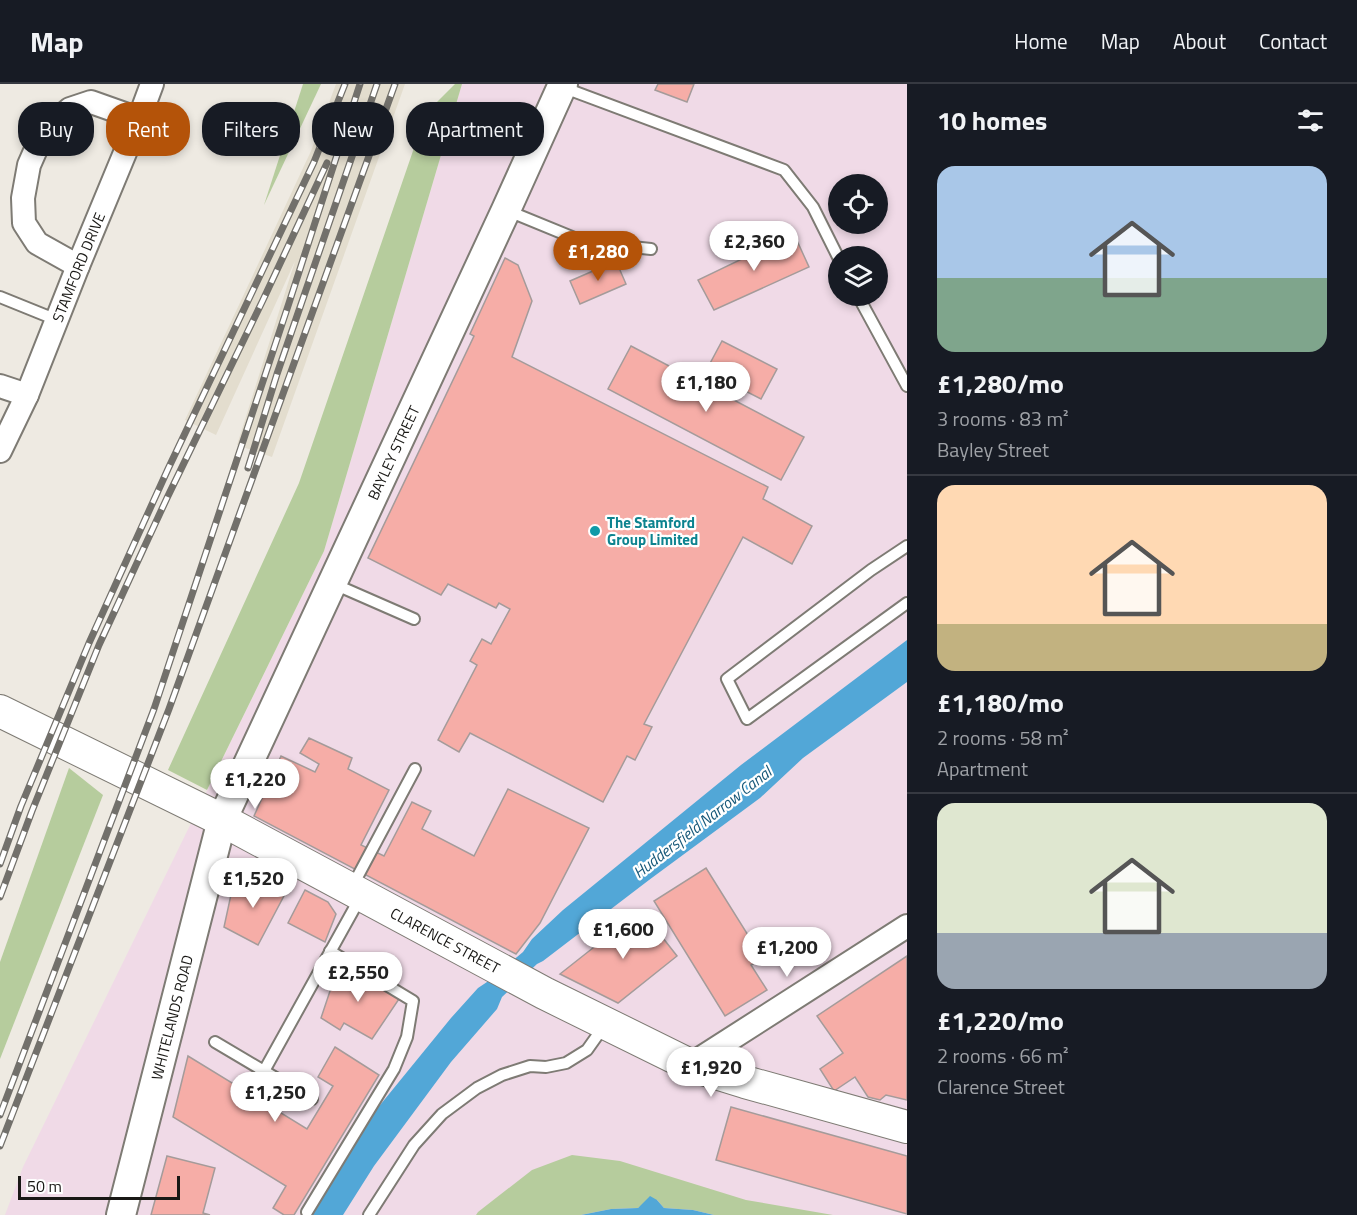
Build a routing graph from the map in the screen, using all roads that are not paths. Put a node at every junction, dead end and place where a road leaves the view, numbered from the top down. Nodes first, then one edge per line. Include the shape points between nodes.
1 (152, 84) edge
2 (562, 85) edge
3 (145, 102) edge
4 (106, 107) edge
5 (124, 156) edge
6 (506, 210) junction
7 (832, 246) edge
8 (651, 249) dead end
9 (78, 266) junction
10 (0, 297) edge
11 (863, 306) edge
12 (57, 320) junction
13 (0, 386) edge
14 (907, 386) edge
15 (27, 395) junction
16 (0, 451) edge
17 (907, 546) edge
18 (332, 583) junction
19 (907, 603) edge
20 (414, 619) dead end
21 (0, 711) edge
22 (415, 769) dead end
23 (222, 820) junction
24 (356, 893) junction
25 (907, 926) edge
26 (330, 951) junction
27 (606, 1023) junction
28 (215, 1042) dead end
29 (690, 1065) junction
30 (264, 1071) junction
31 (312, 1099) dead end
32 (907, 1127) edge
33 (307, 1212) dead end
34 (121, 1215) edge
35 (369, 1215) edge

1 - 3 street, STAMFORD DRIVE
2 - 6 street, BAYLEY STREET
2 - 7 lane via 784,170 813,207
4 - 9 street via 91,102 70,109 52,124 29,165 23,198 24,223 37,243
5 - 9 street, STAMFORD DRIVE
6 - 8 lane via 584,242
6 - 18 street, BAYLEY STREET
9 - 12 street, STAMFORD DRIVE
10 - 12 lane
11 - 14 lane
12 - 15 street, STAMFORD DRIVE
13 - 15 street
15 - 16 street, STAMFORD DRIVE
17 - 19 lane via 727,680 747,719
18 - 20 lane
18 - 23 street, BAYLEY STREET
21 - 23 main road, CLARENCE STREET
22 - 24 lane
23 - 24 main road, CLARENCE STREET
23 - 34 street, WHITELANDS ROAD
24 - 26 lane
24 - 27 main road, CLARENCE STREET
25 - 29 street
26 - 30 lane
26 - 33 lane via 413,1000 407,1036 394,1069
27 - 29 main road, CLARENCE STREET
27 - 35 lane via 587,1050 566,1063 530,1066 502,1075 442,1114 414,1145
28 - 30 lane
29 - 32 main road, CLARENCE STREET
30 - 31 lane

